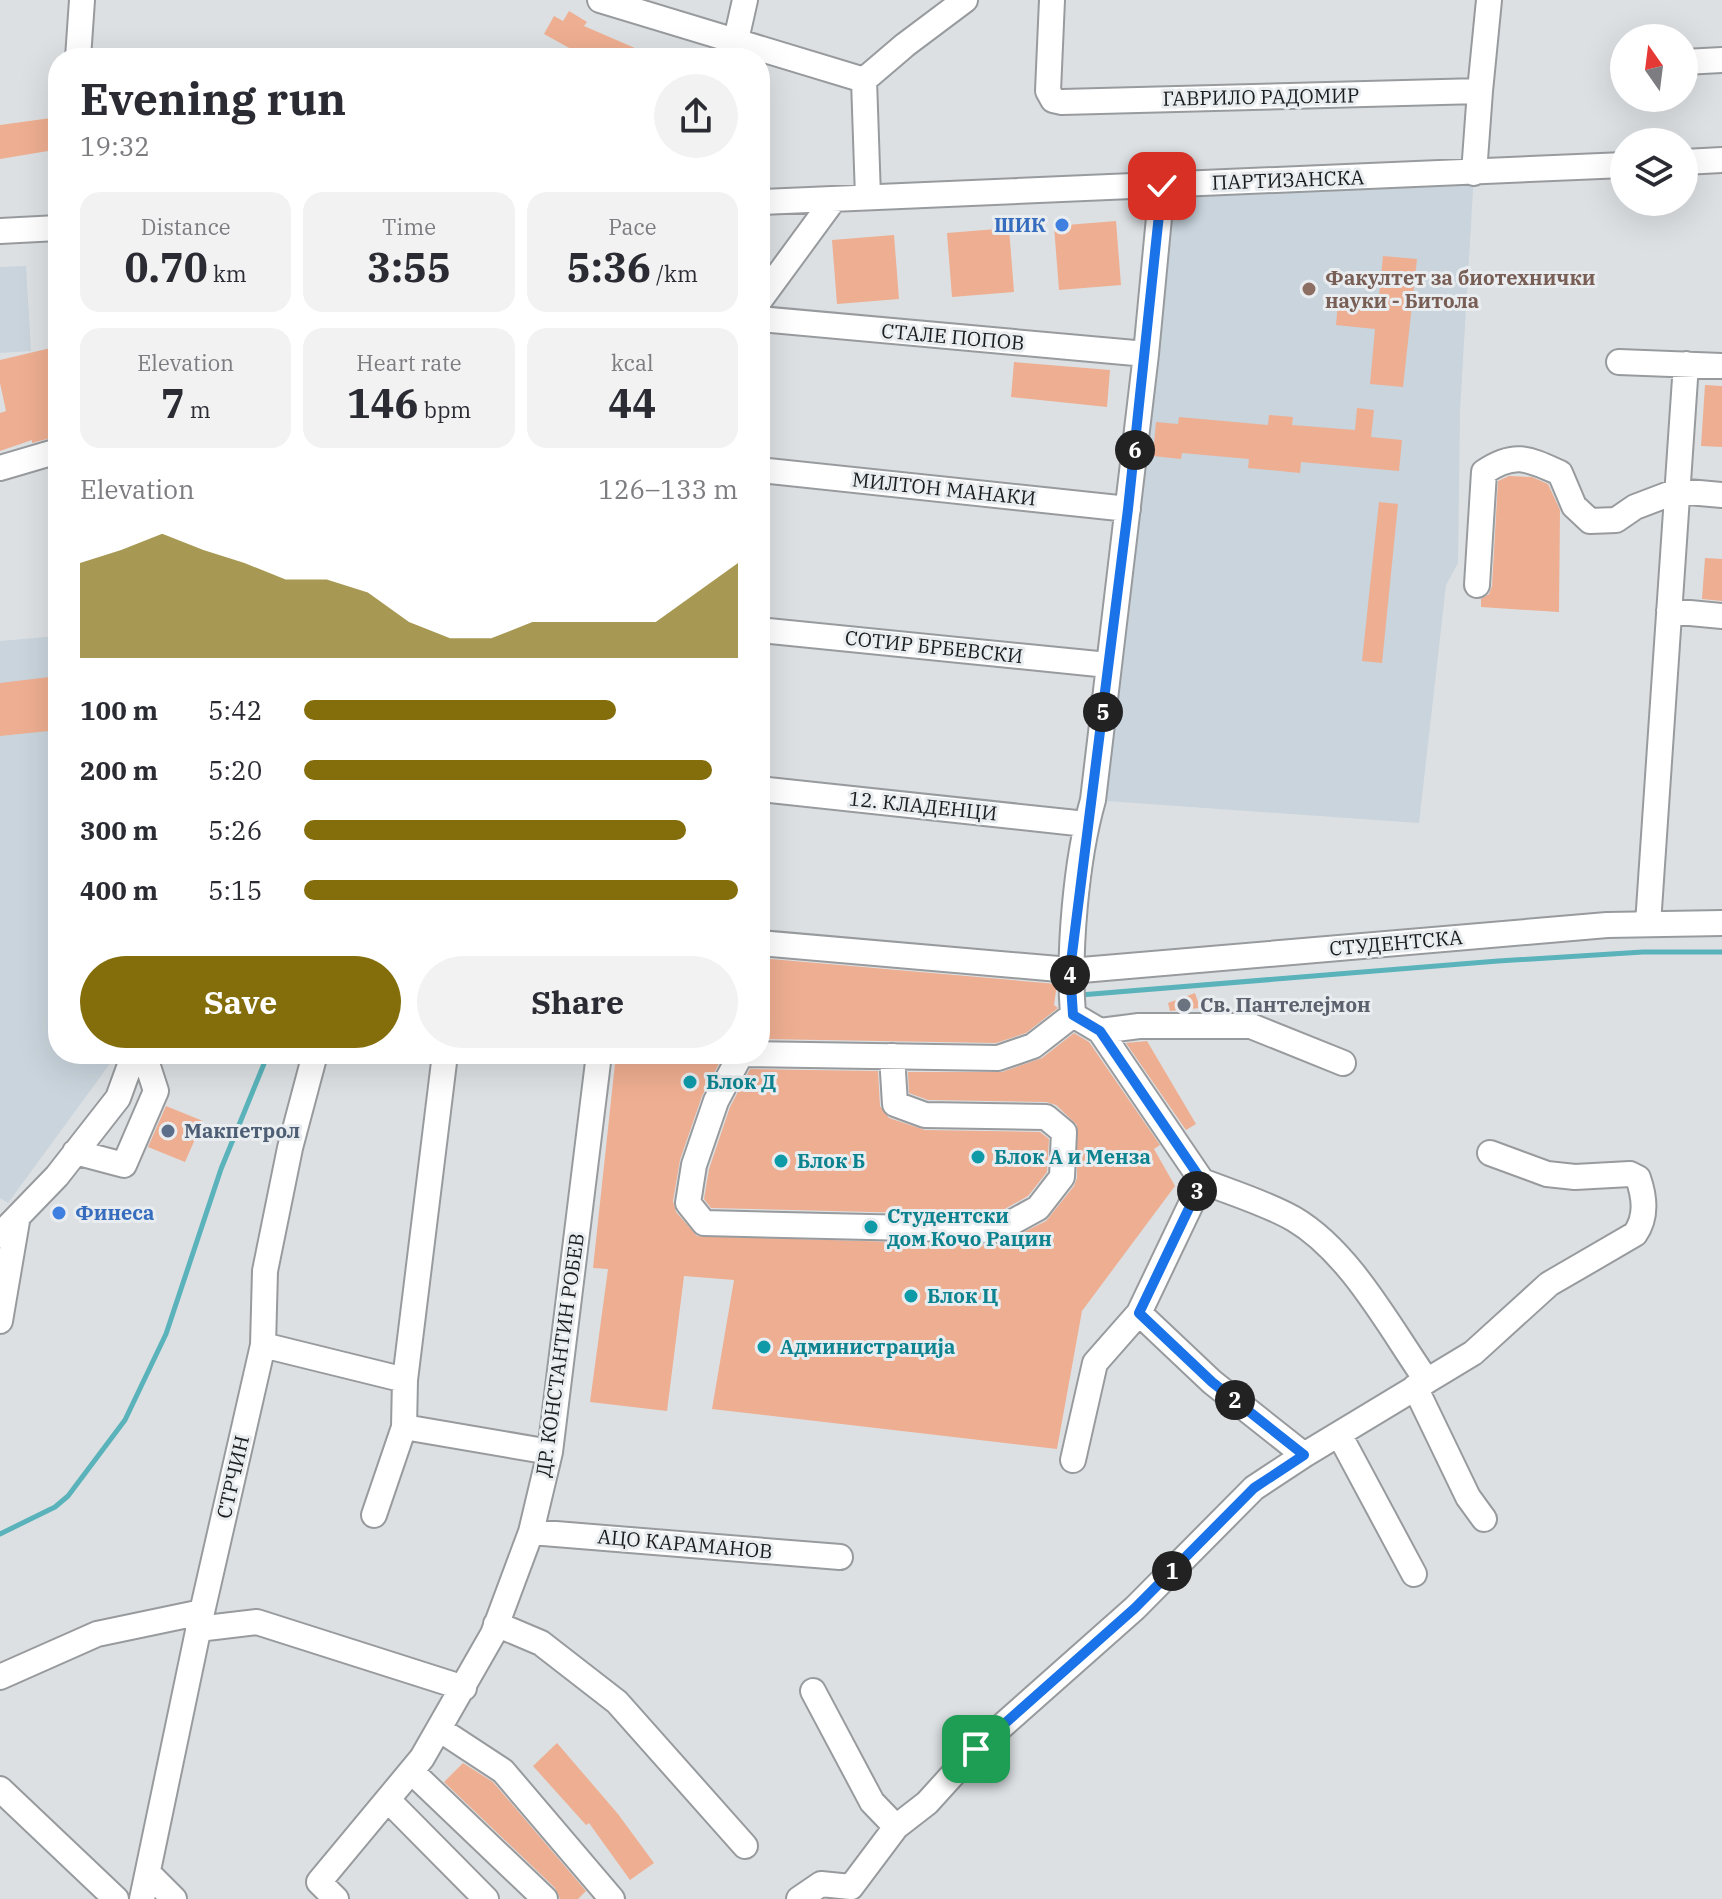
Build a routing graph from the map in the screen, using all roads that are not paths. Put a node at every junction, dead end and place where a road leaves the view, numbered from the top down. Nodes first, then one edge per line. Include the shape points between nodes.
1 (82, 0) edge
2 (600, 0) edge
3 (745, 0) edge
4 (965, 0) edge
5 (1052, 0) edge
6 (1489, 0) edge
7 (736, 40) junction
8 (79, 48) edge
9 (762, 48) edge
10 (770, 51) edge
11 (1722, 60) edge
12 (1698, 61) edge
13 (864, 80) junction
14 (1480, 91) junction
15 (1722, 160) edge
16 (1698, 161) edge
17 (1610, 166) edge
18 (1474, 173) junction
19 (1162, 186) junction
20 (868, 197) junction
21 (834, 199) junction
22 (770, 202) edge
23 (48, 229) edge
24 (0, 231) edge
25 (770, 286) edge
26 (770, 320) edge
27 (1146, 354) junction
28 (1619, 362) dead end
29 (1686, 364) junction
30 (1722, 366) edge
31 (48, 454) edge
32 (0, 468) edge
33 (770, 471) edge
34 (1677, 491) junction
35 (1722, 495) edge
36 (1128, 509) junction
37 (1477, 585) dead end
38 (1669, 611) junction
39 (1722, 616) edge
40 (770, 631) edge
41 (1108, 665) junction
42 (770, 790) edge
43 (1086, 824) junction
44 (1722, 923) edge
45 (1648, 924) junction
46 (770, 944) edge
47 (1070, 971) junction
48 (1073, 1014) junction
49 (1100, 1031) junction
50 (770, 1054) edge
51 (892, 1056) junction
52 (1343, 1063) dead end
53 (130, 1064) edge
54 (147, 1064) edge
55 (312, 1064) edge
56 (444, 1064) edge
57 (598, 1064) edge
58 (736, 1064) edge
59 (75, 1152) junction
60 (1490, 1153) dead end
61 (1202, 1181) junction
62 (8, 1228) edge
63 (1139, 1313) junction
64 (0, 1321) edge
65 (263, 1345) junction
66 (405, 1380) junction
67 (1421, 1384) junction
68 (404, 1427) junction
69 (1339, 1434) junction
70 (550, 1452) junction
71 (1304, 1455) junction
72 (1073, 1460) dead end
73 (374, 1515) dead end
74 (1484, 1519) dead end
75 (531, 1532) junction
76 (840, 1557) dead end
77 (1414, 1574) dead end
78 (200, 1621) junction
79 (496, 1624) junction
80 (0, 1677) edge
81 (464, 1688) junction
82 (813, 1691) dead end
83 (439, 1729) junction
84 (412, 1772) junction
85 (0, 1789) edge
86 (389, 1801) junction
87 (896, 1827) junction
88 (745, 1846) dead end
89 (150, 1875) junction
90 (327, 1890) edge
91 (599, 1894) edge
92 (116, 1899) edge
93 (142, 1899) edge
94 (174, 1899) edge
95 (486, 1899) edge
96 (545, 1899) edge
97 (799, 1899) edge

1 - 8 street
2 - 7 street
3 - 7 street
4 - 13 street
5 - 14 street, ГАВРИЛО РАДОМИР via 1048,91 1062,102
6 - 14 street
7 - 9 street
10 - 13 street
11 - 12 street
13 - 20 street
14 - 18 street
15 - 16 street
17 - 18 street, ПАРТИЗАНСКА
18 - 19 street, ПАРТИЗАНСКА
19 - 20 street, ПАРТИЗАНСКА
19 - 27 street
20 - 21 street, ПАРТИЗАНСКА
21 - 22 street, ПАРТИЗАНСКА
21 - 25 street
23 - 24 street
26 - 27 street, СТАЛЕ ПОПОВ
27 - 36 street
28 - 29 street
29 - 30 street
29 - 34 street
31 - 32 street
33 - 36 street, МИЛТОН МАНАКИ
34 - 35 street
34 - 37 street via 1616,520 1590,521 1574,506 1560,473 1526,457 1498,463 1484,472
34 - 38 street
36 - 41 street
38 - 39 street
38 - 45 street
40 - 41 street, СОТИР БРБЕВСКИ
41 - 43 street
42 - 43 street, 12. КЛАДЕНЦИ
43 - 47 street
44 - 45 street, СТУДЕНТСКА
45 - 47 street, СТУДЕНТСКА
46 - 47 street, СТУДЕНТСКА
47 - 48 street
48 - 49 street
48 - 51 street via 1033,1046 998,1058
49 - 52 street via 1251,1026
49 - 61 street
50 - 51 street
51 - 58 street via 895,1104 925,1115 1046,1117 1064,1132 1062,1177 1038,1208 998,1230 704,1223 688,1203 694,1165 716,1101
53 - 59 street via 118,1098
54 - 59 street via 156,1091 124,1165
55 - 65 street, СТРЧИН via 265,1271
56 - 66 street
57 - 70 street, ДР. КОНСТАНТИН РОБЕВ
59 - 62 street
60 - 67 street via 1547,1174 1630,1174 1641,1187 1643,1222 1635,1234 1549,1284 1473,1353
61 - 63 street
61 - 67 street via 1292,1218 1314,1233 1351,1272
62 - 64 street
63 - 71 street via 1212,1382
63 - 72 street via 1095,1363
65 - 66 street
65 - 78 street, СТРЧИН
66 - 68 street
67 - 69 street
67 - 74 street via 1468,1497
68 - 70 street
68 - 73 street
69 - 71 street
69 - 77 street
70 - 75 street, ДР. КОНСТАНТИН РОБЕВ
71 - 87 street via 1254,1488 1135,1608
75 - 76 street, АЦО КАРАМАНОВ
75 - 79 street, ДР. КОНСТАНТИН РОБЕВ
78 - 80 street via 97,1634
78 - 81 street via 257,1622
78 - 89 street, СТРЧИН
79 - 81 street, ДР. КОНСТАНТИН РОБЕВ
79 - 88 street via 541,1643 617,1702
81 - 83 street, ДР. КОНСТАНТИН РОБЕВ
82 - 87 street via 872,1802
83 - 84 street, ДР. КОНСТАНТИН РОБЕВ
83 - 91 street via 503,1771
84 - 86 street, ДР. КОНСТАНТИН РОБЕВ
84 - 96 street
85 - 92 street
86 - 90 street, ДР. КОНСТАНТИН РОБЕВ
86 - 95 street
87 - 97 street via 851,1887 821,1884
89 - 93 street, СТРЧИН
89 - 94 street

